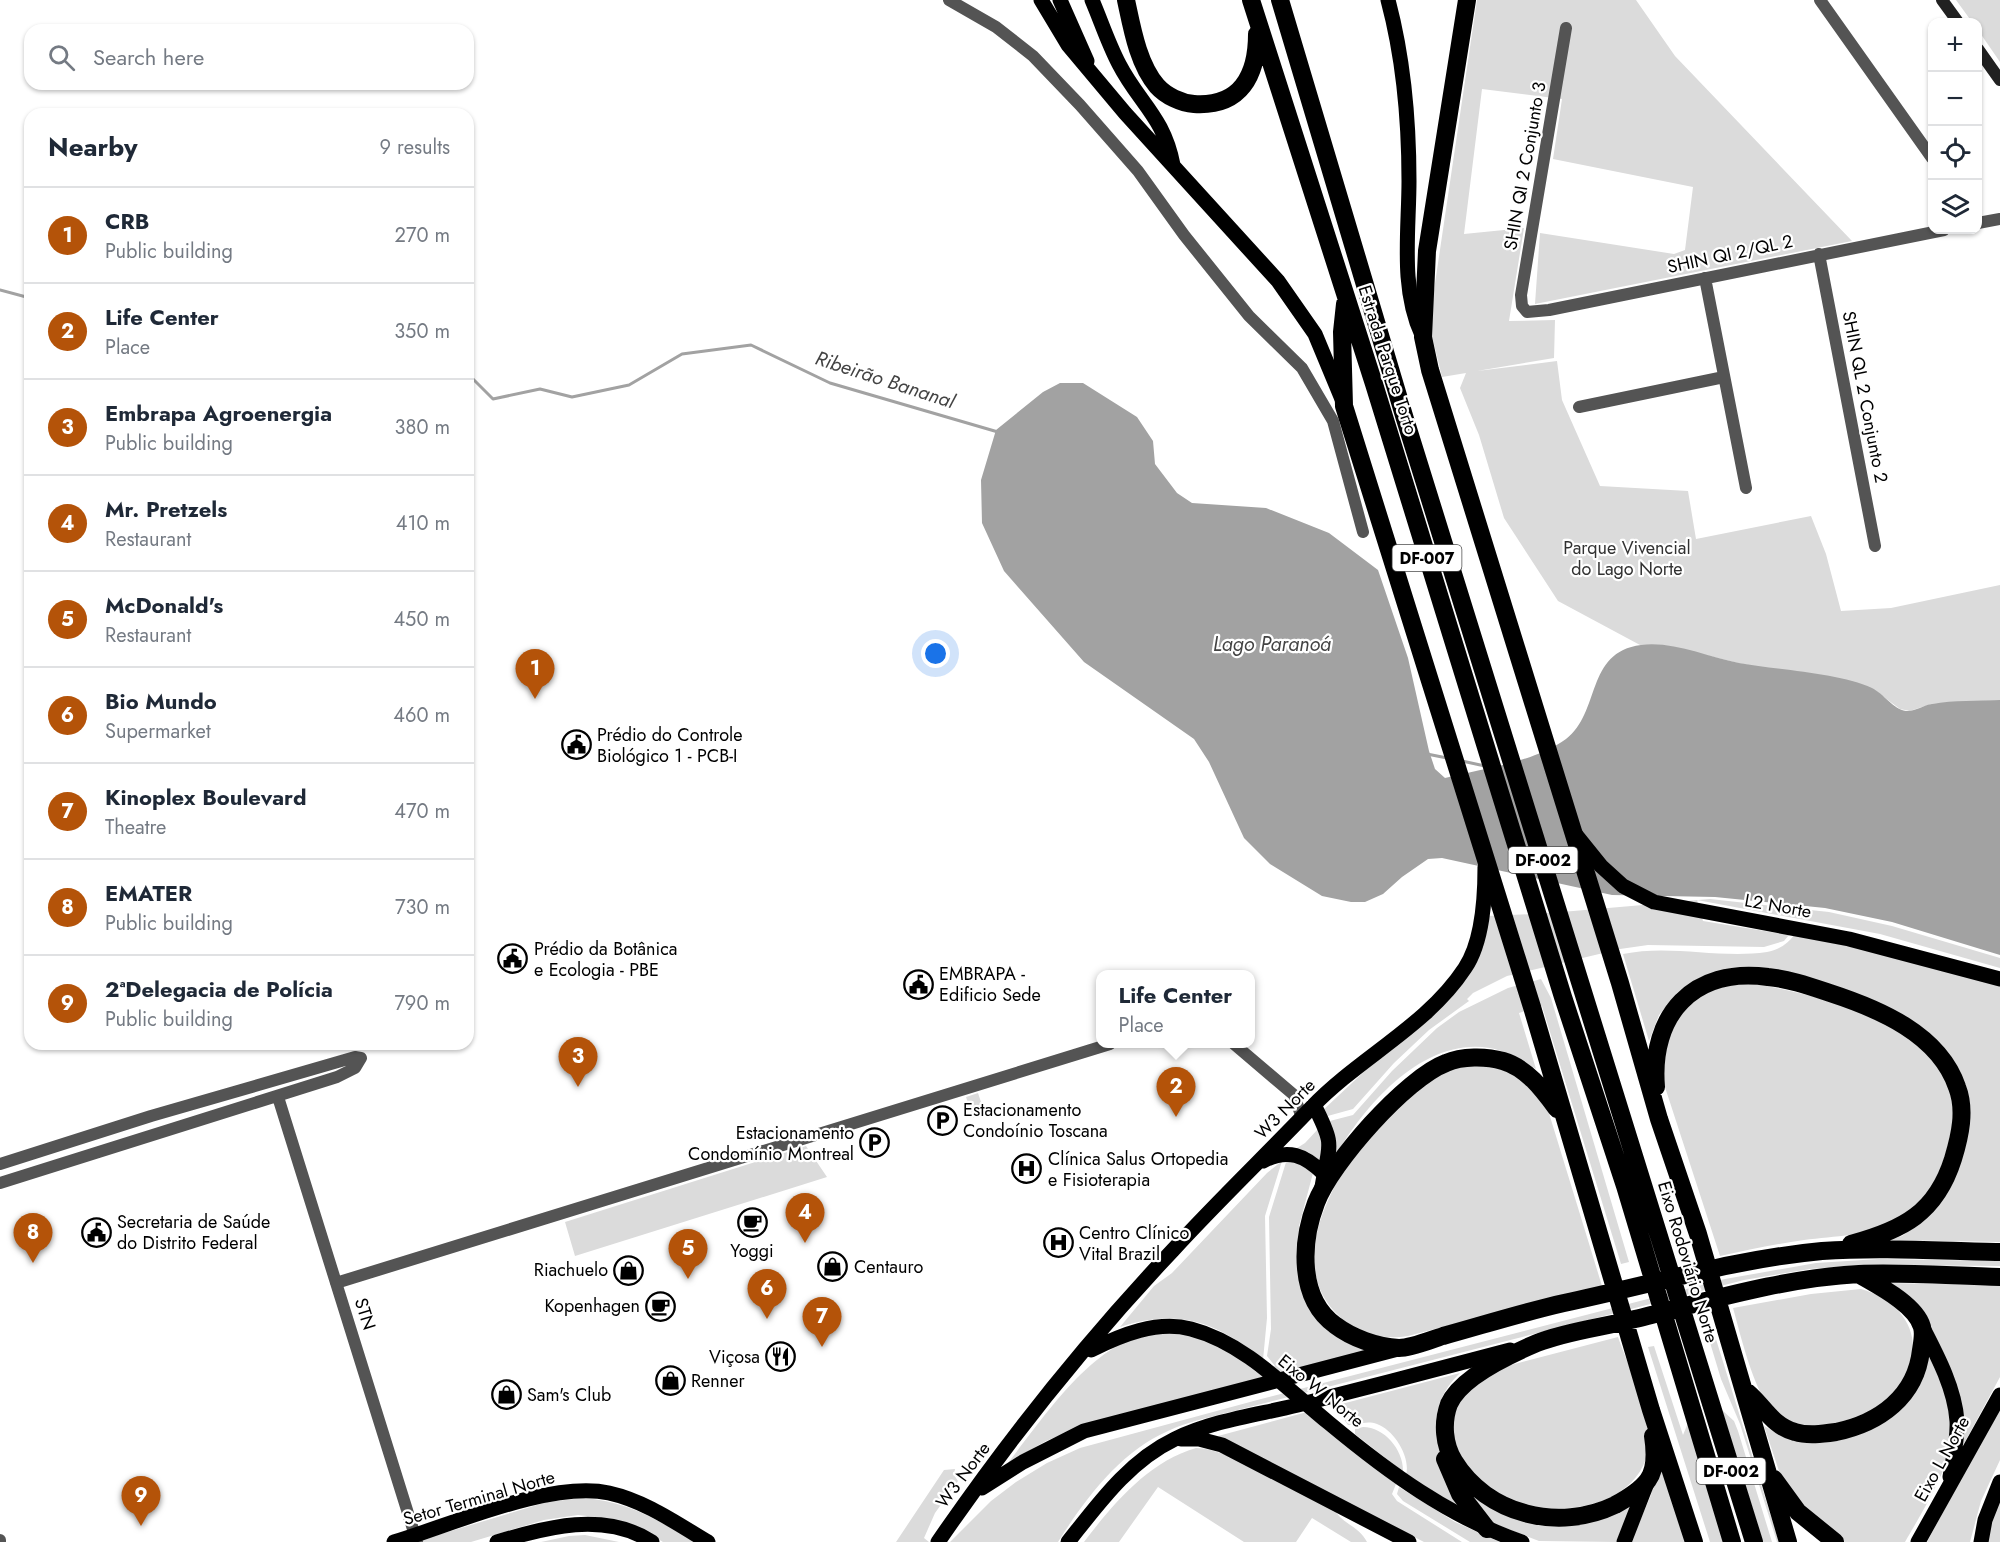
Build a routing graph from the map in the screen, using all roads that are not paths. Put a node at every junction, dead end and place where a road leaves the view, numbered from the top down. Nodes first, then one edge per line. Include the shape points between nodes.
1 (949, 0) edge
2 (1041, 0) edge
3 (1060, 0) edge
4 (1092, 0) edge
5 (1126, 0) edge
6 (1280, 0) edge
7 (1389, 0) edge
8 (1467, 0) edge
9 (1820, 0) edge
10 (1942, 0) edge
11 (1254, 9) edge
12 (1955, 18) edge
13 (1566, 28) dead end
14 (1982, 56) edge
15 (1093, 75) junction
16 (2000, 80) edge
17 (1928, 152) edge
18 (1173, 165) junction
19 (2000, 219) edge
20 (1982, 221) edge
21 (1928, 233) edge
22 (1819, 254) junction
23 (1705, 278) junction
24 (1346, 298) junction
25 (1525, 310) joint
26 (1423, 337) junction
27 (1724, 377) junction
28 (1344, 406) junction
29 (1579, 407) dead end
30 (1746, 488) dead end
31 (1363, 532) dead end
32 (1875, 546) dead end
33 (1501, 727) joint
34 (1481, 733) joint
35 (1573, 832) junction
36 (1485, 861) junction
37 (2000, 979) edge
38 (1097, 1048) edge
39 (1239, 1048) edge
40 (1294, 1095) junction
41 (278, 1097) junction
42 (1314, 1105) junction
43 (1302, 1118) junction
44 (1659, 1119) junction
45 (1565, 1121) junction
46 (0, 1164) edge
47 (1256, 1165) junction
48 (1324, 1174) junction
49 (0, 1183) edge
50 (1634, 1185) junction
51 (1320, 1193) junction
52 (1825, 1251) junction
53 (2000, 1252) edge
54 (1859, 1274) junction
55 (2000, 1277) edge
56 (336, 1283) junction
57 (1923, 1328) junction
58 (1539, 1342) junction
59 (1401, 1348) junction
60 (1083, 1354) junction
61 (1743, 1388) junction
62 (2000, 1395) edge
63 (1651, 1410) junction
64 (1445, 1432) junction
65 (1175, 1439) junction
66 (1763, 1462) junction
67 (1648, 1480) junction
68 (2000, 1482) edge
69 (1948, 1488) junction
70 (968, 1497) junction
71 (1487, 1529) junction
72 (416, 1539) edge
73 (394, 1542) edge
74 (497, 1542) edge
75 (651, 1542) edge
76 (708, 1542) edge
77 (938, 1542) edge
78 (1068, 1542) edge
79 (1409, 1542) edge
80 (1522, 1542) edge
81 (1624, 1542) edge
82 (1694, 1542) edge
83 (1731, 1542) edge
84 (1754, 1542) edge
85 (1788, 1542) edge
86 (1835, 1542) edge
87 (1918, 1542) edge
88 (1980, 1542) edge

1 - 31 street via 996,27 1033,56 1138,171 1249,316 1302,368 1333,421
2 - 15 main road via 1051,21
3 - 15 main road
4 - 18 main road via 1119,64 1165,134
5 - 11 highway via 1139,49 1158,87 1172,98 1206,105 1236,94 1246,83 1256,57
6 - 33 highway, Estrada Parque Torto / DF-007
7 - 26 main road via 1406,84 1408,264 1414,310
8 - 26 highway via 1427,251
9 - 17 street
10 - 12 street
11 - 24 highway, Estrada Parque Torto / DF-007
13 - 25 street, SHIN QI 2 Conjunto 3 via 1521,295
14 - 16 street
15 - 18 main road
18 - 28 main road via 1262,261 1296,305 1315,334
19 - 20 street
21 - 22 street, SHIN QI 2/QL 2
22 - 23 street, SHIN QI 2/QL 2
22 - 32 street, SHIN QL 2 Conjunto 2
23 - 25 street, SHIN QI 2/QL 2 via 1549,310
23 - 27 street
24 - 28 highway via 1342,332
24 - 34 highway, Estrada Parque Torto / DF-007
26 - 35 highway
27 - 29 street
27 - 30 street
28 - 36 highway
33 - 50 highway, Eixo Rodoviário Norte / DF-002 via 1584,993
34 - 50 highway, Eixo Rodoviário Norte / DF-002 via 1563,997
35 - 37 main road, L2 Norte via 1601,866 1639,896 1691,911 1849,939
35 - 44 highway
36 - 42 main road, W3 Norte via 1485,899 1467,965 1432,1007
36 - 45 highway
38 - 56 street
39 - 40 street
40 - 42 street
40 - 43 street
41 - 46 street via 348,1072 362,1058 244,1089
41 - 49 street
41 - 56 street, STN
42 - 43 main road, W3 Norte
42 - 48 main road via 1330,1141
43 - 47 main road, W3 Norte
44 - 52 highway via 1656,1062 1665,1021 1696,988 1724,978 1767,976 1836,995 1892,1019 1934,1049 1953,1076 1960,1097 1960,1130 1942,1187 1926,1208 1902,1226
44 - 61 highway
45 - 51 highway via 1544,1092 1513,1065 1492,1058 1452,1060 1419,1078 1390,1105 1360,1136
45 - 63 highway
47 - 48 main road via 1288,1153 1304,1156
47 - 60 main road, W3 Norte via 1172,1250
48 - 51 main road
50 - 83 highway, Eixo Rodoviário Norte / DF-002 via 1689,1404
50 - 84 highway, Eixo Rodoviário Norte / DF-002
51 - 59 highway via 1309,1230 1305,1267 1317,1305 1332,1323 1356,1338
52 - 53 highway
52 - 59 highway via 1739,1263 1551,1306
54 - 55 highway
54 - 57 highway via 1895,1296
54 - 58 highway via 1759,1289
56 - 72 street, STN
57 - 61 highway via 1920,1360 1906,1393 1887,1410 1854,1427 1817,1434 1796,1433 1774,1421
57 - 69 main road via 1950,1390 1957,1418
58 - 64 highway via 1477,1374 1460,1388 1448,1408
58 - 65 main road via 1218,1423
59 - 70 main road via 1084,1431 1023,1462
60 - 70 main road, W3 Norte
60 - 71 main road, Eixo W Norte via 1121,1336 1165,1327 1189,1328 1214,1336 1256,1363 1401,1480
61 - 66 highway
62 - 69 main road, Eixo L Norte
63 - 67 highway via 1654,1463
63 - 82 highway
64 - 67 highway via 1452,1458 1477,1489 1511,1509 1532,1515 1568,1518 1590,1514 1620,1502
64 - 71 highway via 1443,1450 1452,1480
65 - 78 main road via 1141,1461 1109,1490
65 - 79 main road via 1199,1439 1222,1446
66 - 85 highway
66 - 86 highway via 1798,1512
67 - 81 main road
68 - 88 main road
69 - 87 main road, Eixo L Norte
70 - 77 main road, W3 Norte
71 - 80 main road, Eixo W Norte
72 - 73 main road, Setor Terminal Norte
72 - 76 main road, Setor Terminal Norte via 548,1495 589,1491 615,1495 654,1509
74 - 75 main road via 530,1532 593,1523 629,1530

